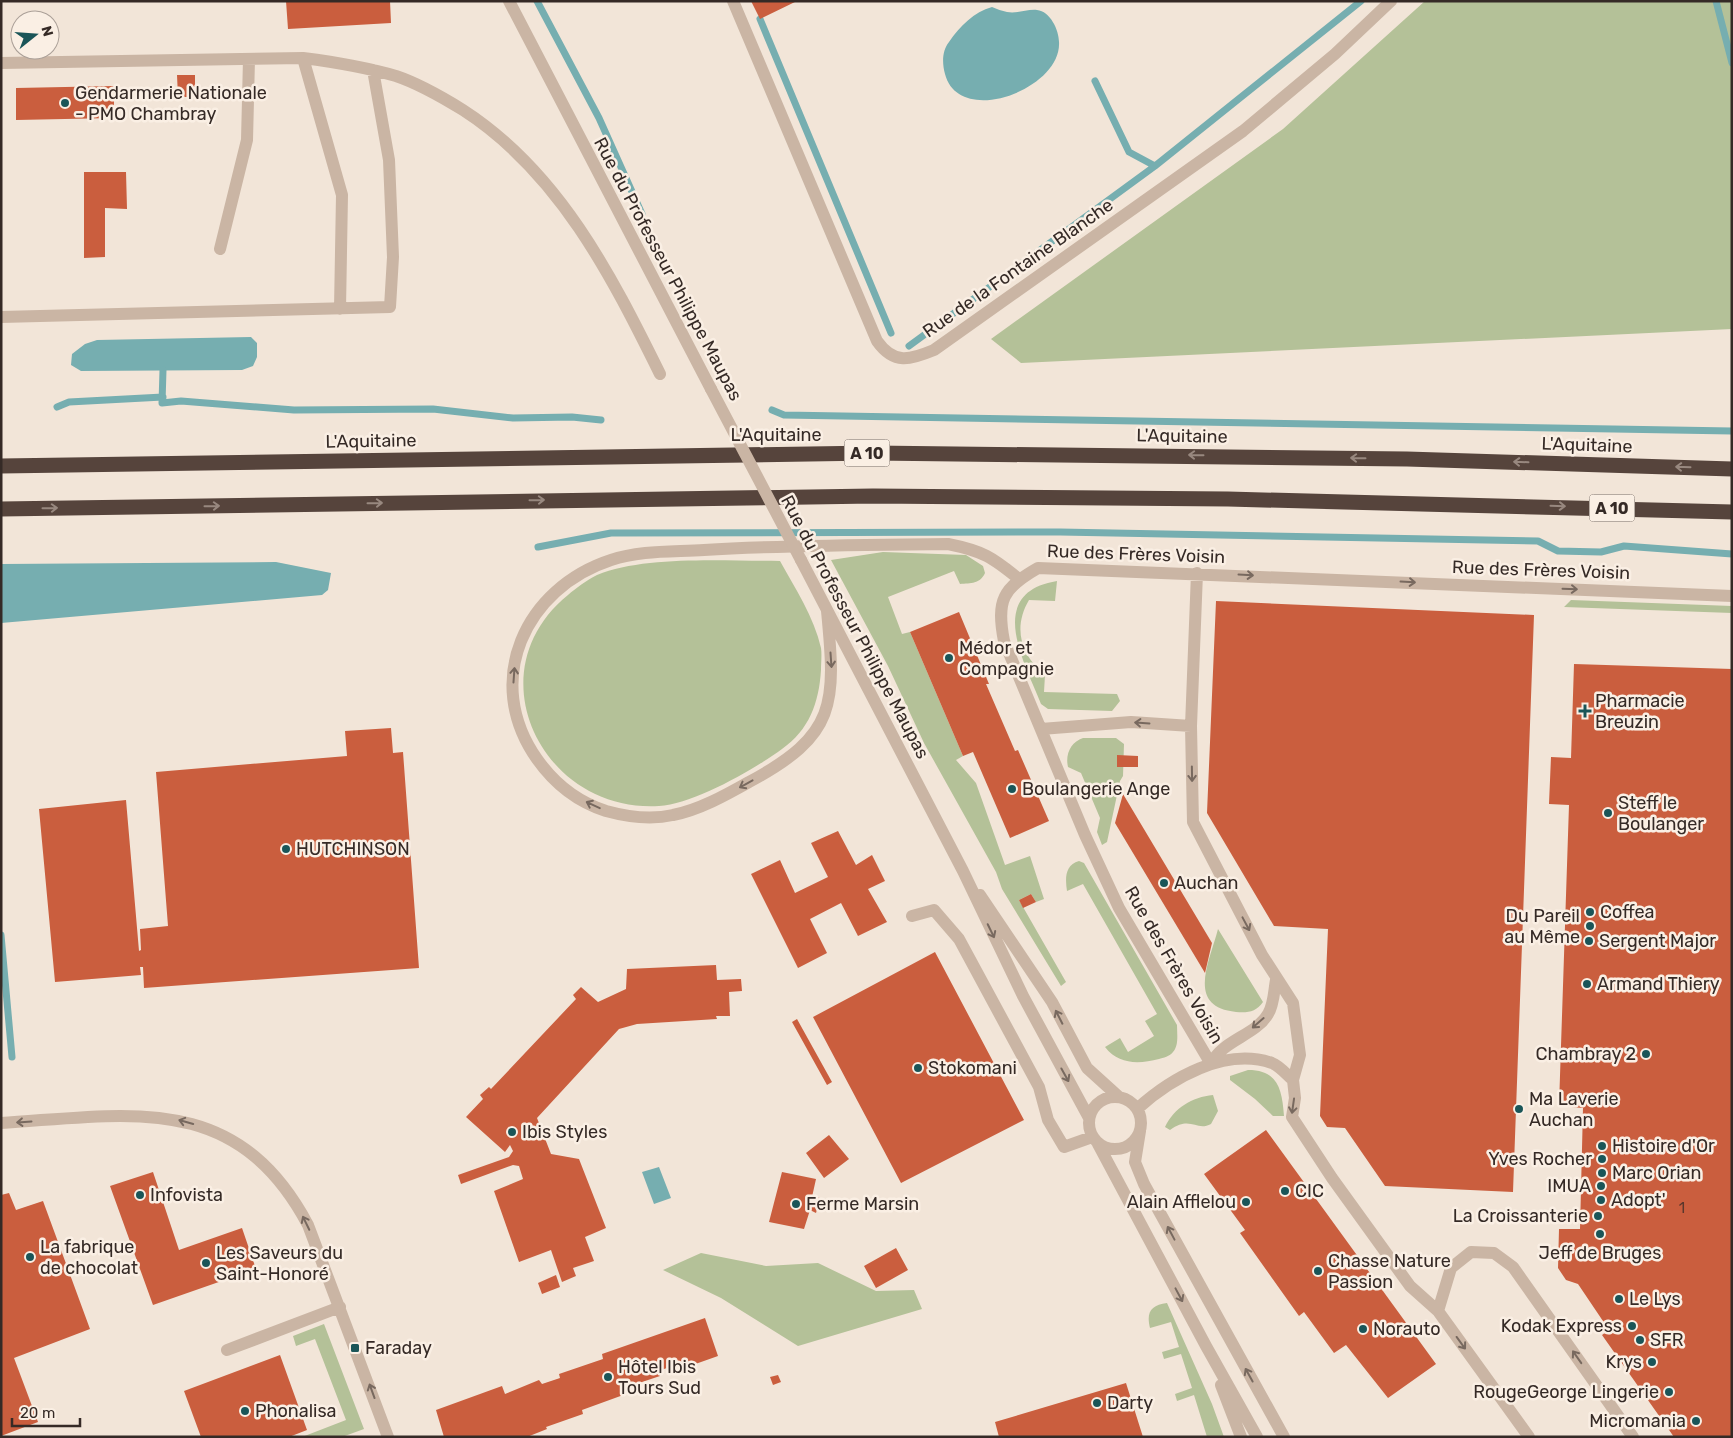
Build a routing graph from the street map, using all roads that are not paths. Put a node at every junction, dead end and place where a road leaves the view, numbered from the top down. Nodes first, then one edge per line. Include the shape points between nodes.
1 (509, 1) edge
2 (733, 1) edge
3 (1391, 1) edge
4 (303, 58) junction
5 (249, 59) junction
6 (1, 64) edge
7 (373, 70) junction
8 (220, 249) dead end
9 (340, 309) junction
10 (1, 317) edge
11 (660, 374) dead end
12 (1, 466) edge
13 (1732, 469) edge
14 (1, 509) edge
15 (1732, 512) edge
16 (1197, 572) junction
17 (1019, 579) junction
18 (1732, 596) edge
19 (827, 611) junction
20 (1191, 726) junction
21 (1041, 729) junction
22 (962, 871) junction
23 (912, 916) dead end
24 (1276, 980) junction
25 (1211, 1064) junction
26 (1293, 1080) junction
27 (1119, 1097) junction
28 (1137, 1109) junction
29 (1089, 1118) junction
30 (1, 1123) edge
31 (1140, 1131) junction
32 (1095, 1140) junction
33 (340, 1307) junction
34 (1438, 1310) junction
35 (1206, 1346) junction
36 (227, 1350) dead end
37 (388, 1437) edge
38 (1240, 1437) edge
39 (1257, 1437) edge
40 (1284, 1437) edge
41 (1529, 1437) edge
42 (1633, 1437) edge

1 - 19 street, Rue du Professeur Philippe Maupas, bridge
2 - 3 street, Rue de la Fontaine Blanche via 877,341 885,353 899,359 916,358 934,350 1242,131 1335,54
4 - 5 street
4 - 7 street
4 - 9 street via 342,195
5 - 6 street
5 - 8 street via 247,140
7 - 9 street via 389,160 393,257 390,307
7 - 11 street via 442,96 489,127 531,165 571,213 629,311
9 - 10 street
13 -> 12 highway, L'Aquitaine / A 10 via 1397,459 883,453
14 -> 15 highway, A 10 via 893,496 1317,500
16 - 17 street, Rue des Frères Voisin via 1038,568
16 -> 18 street, Rue des Frères Voisin
16 - 20 street
19 -> 17 street via 831,688 820,723 808,741 774,769 690,811 672,816 637,817 597,808 556,782 538,761 524,736 513,694 513,672 517,648 526,629 536,610 552,593 593,566 615,558 758,546 948,544 976,550 995,559
17 - 21 street, Rue des Frères Voisin via 1008,589 1002,604 1001,624 1004,641
19 - 22 street, Rue du Professeur Philippe Maupas
20 -> 21 street via 1131,722
20 -> 24 street via 1192,822
21 - 25 street, Rue des Frères Voisin via 1119,908
27 -> 22 street, Rue du Professeur Philippe Maupas via 1087,1068 1052,1002
22 -> 29 street, Rue du Professeur Philippe Maupas via 1022,996
23 - 32 street via 934,910 959,939 1039,1087 1048,1120 1064,1147
24 -> 25 street via 1268,1014 1216,1054
24 - 26 street via 1293,1003 1300,1055
25 - 26 street via 1249,1059 1274,1064
25 - 28 street, Rue des Frères Voisin via 1159,1089
26 -> 34 street via 1292,1117 1410,1286
27 - 28 street
27 - 29 street via 1103,1100
28 - 31 street
29 - 32 street
33 -> 30 street via 300,1211 271,1171 234,1142 199,1126 149,1115
31 - 32 street via 1136,1139 1123,1149 1106,1148
40 -> 31 street via 1144,1184 1135,1162
32 -> 35 street
33 - 36 street
37 -> 33 street
34 -> 41 street
42 -> 34 street via 1514,1267 1494,1253 1471,1252 1451,1268
35 - 38 street
35 - 39 street

